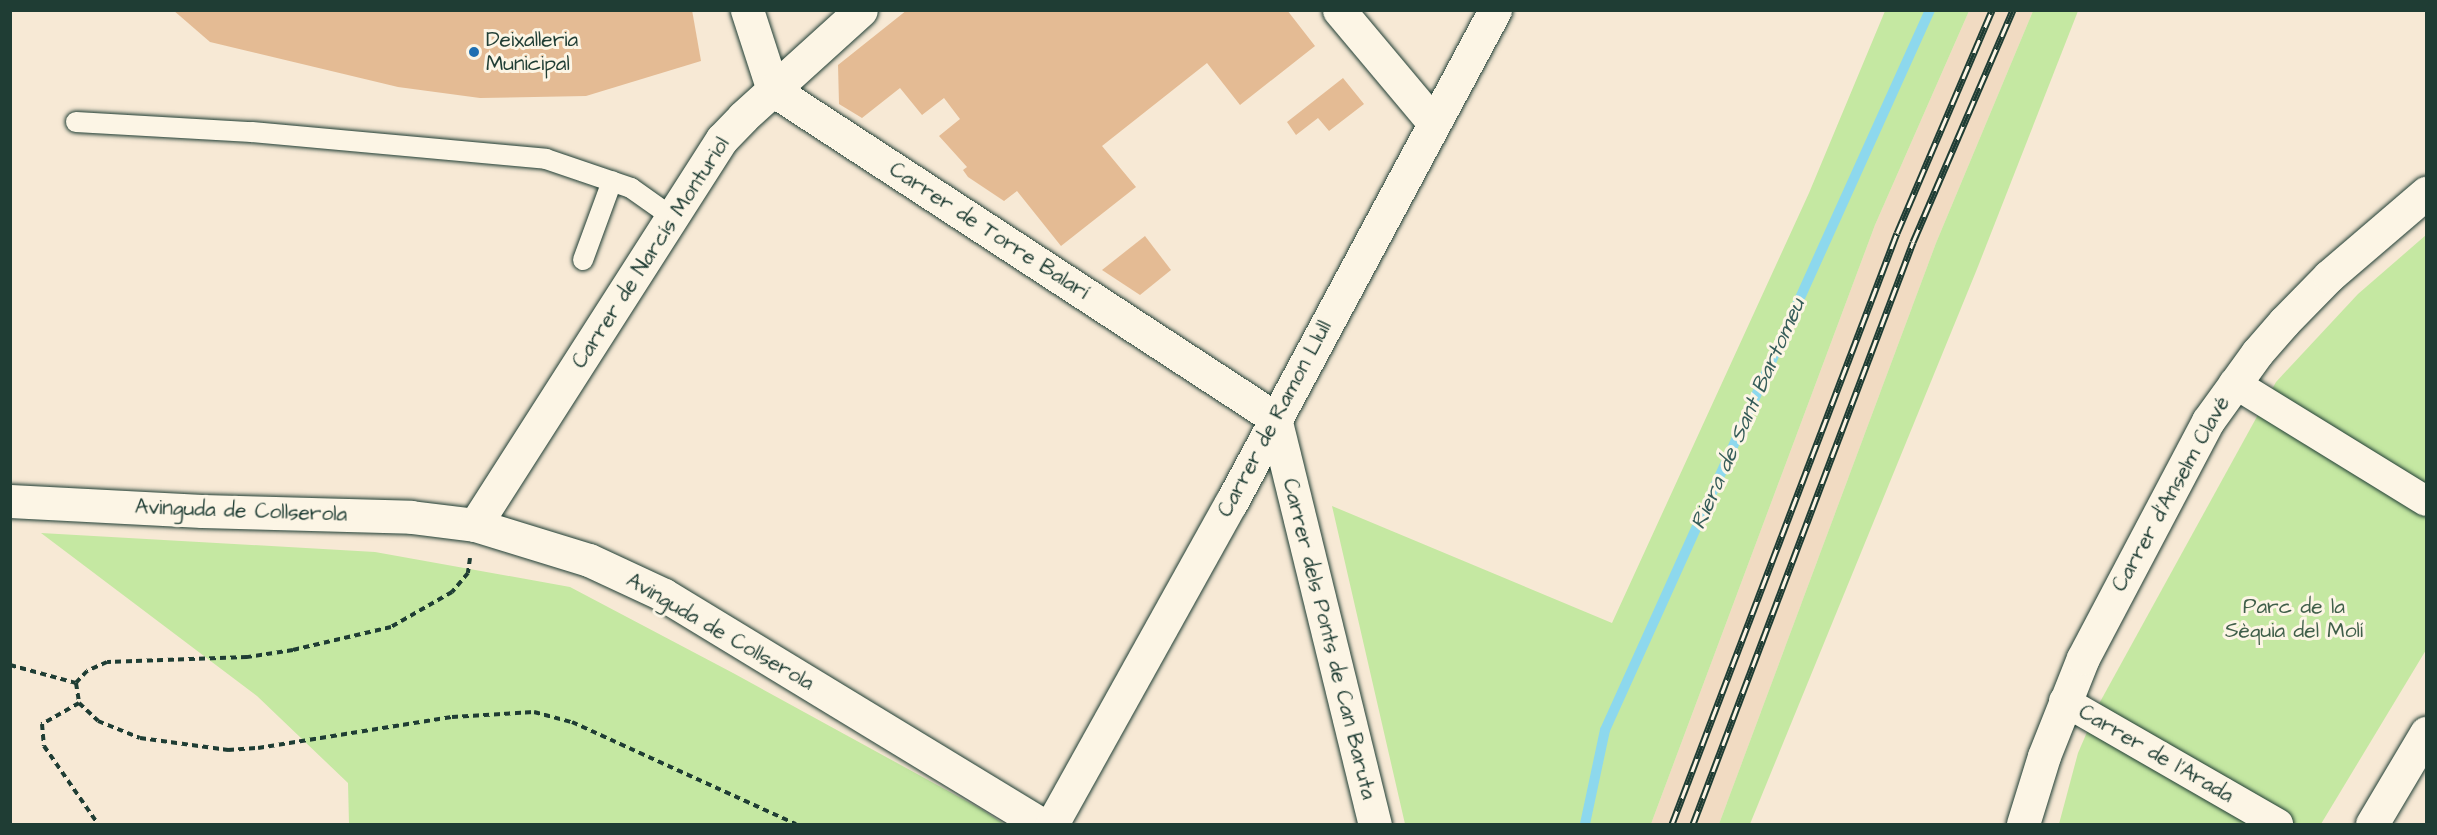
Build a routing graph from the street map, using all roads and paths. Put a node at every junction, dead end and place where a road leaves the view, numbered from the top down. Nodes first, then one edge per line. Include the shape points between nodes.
1 (747, 10) edge
2 (861, 10) edge
3 (1339, 10) edge
4 (1495, 10) edge
5 (773, 90) junction
6 (76, 122) dead end
7 (1433, 122) junction
8 (612, 181) junction
9 (2427, 193) edge
10 (672, 217) junction
11 (584, 260) dead end
12 (2234, 383) junction
13 (1275, 418) junction
14 (10, 501) edge
15 (2427, 501) edge
16 (476, 525) junction
17 (10, 666) edge
18 (76, 683) junction
19 (2064, 701) junction
20 (79, 703) junction
21 (2427, 733) edge
22 (98, 825) edge
23 (796, 825) edge
24 (1041, 825) edge
25 (1052, 825) edge
26 (1375, 825) edge
27 (2023, 825) edge
28 (2278, 825) edge
29 (2372, 825) edge

1 - 5 street
2 - 5 street, Carrer de Narcís Monturiol
3 - 7 street
4 - 7 street, Carrer de Ramon Llull
5 - 10 street, Carrer de Narcís Monturiol via 722,139
5 - 13 street, Carrer de Torre Balarí
6 - 8 lane via 252,132 546,159
7 - 13 street, Carrer de Ramon Llull
8 - 10 lane via 631,188
8 - 11 lane
9 - 12 street, Carrer d'Anselm Clavé via 2329,276 2284,322
10 - 16 street, Carrer de Narcís Monturiol
12 - 15 street
12 - 19 street, Carrer d'Anselm Clavé via 2176,480
13 - 25 street, Carrer de Ramon Llull
13 - 26 street, Carrer dels Ponts de Can Baruta
14 - 16 street, Avinguda de Collserola via 202,511 344,513
16 - 18 path via 468,573 452,592 391,627 247,657 107,662 87,671
16 - 24 street, Avinguda de Collserola via 589,560 656,590
17 - 18 path
18 - 20 path
19 - 27 street, Carrer d'Anselm Clavé
19 - 28 street, Carrer de l'Arada
20 - 22 path via 42,724 44,746
20 - 23 path via 98,721 140,738 228,750 452,717 534,712 572,722
21 - 29 street

